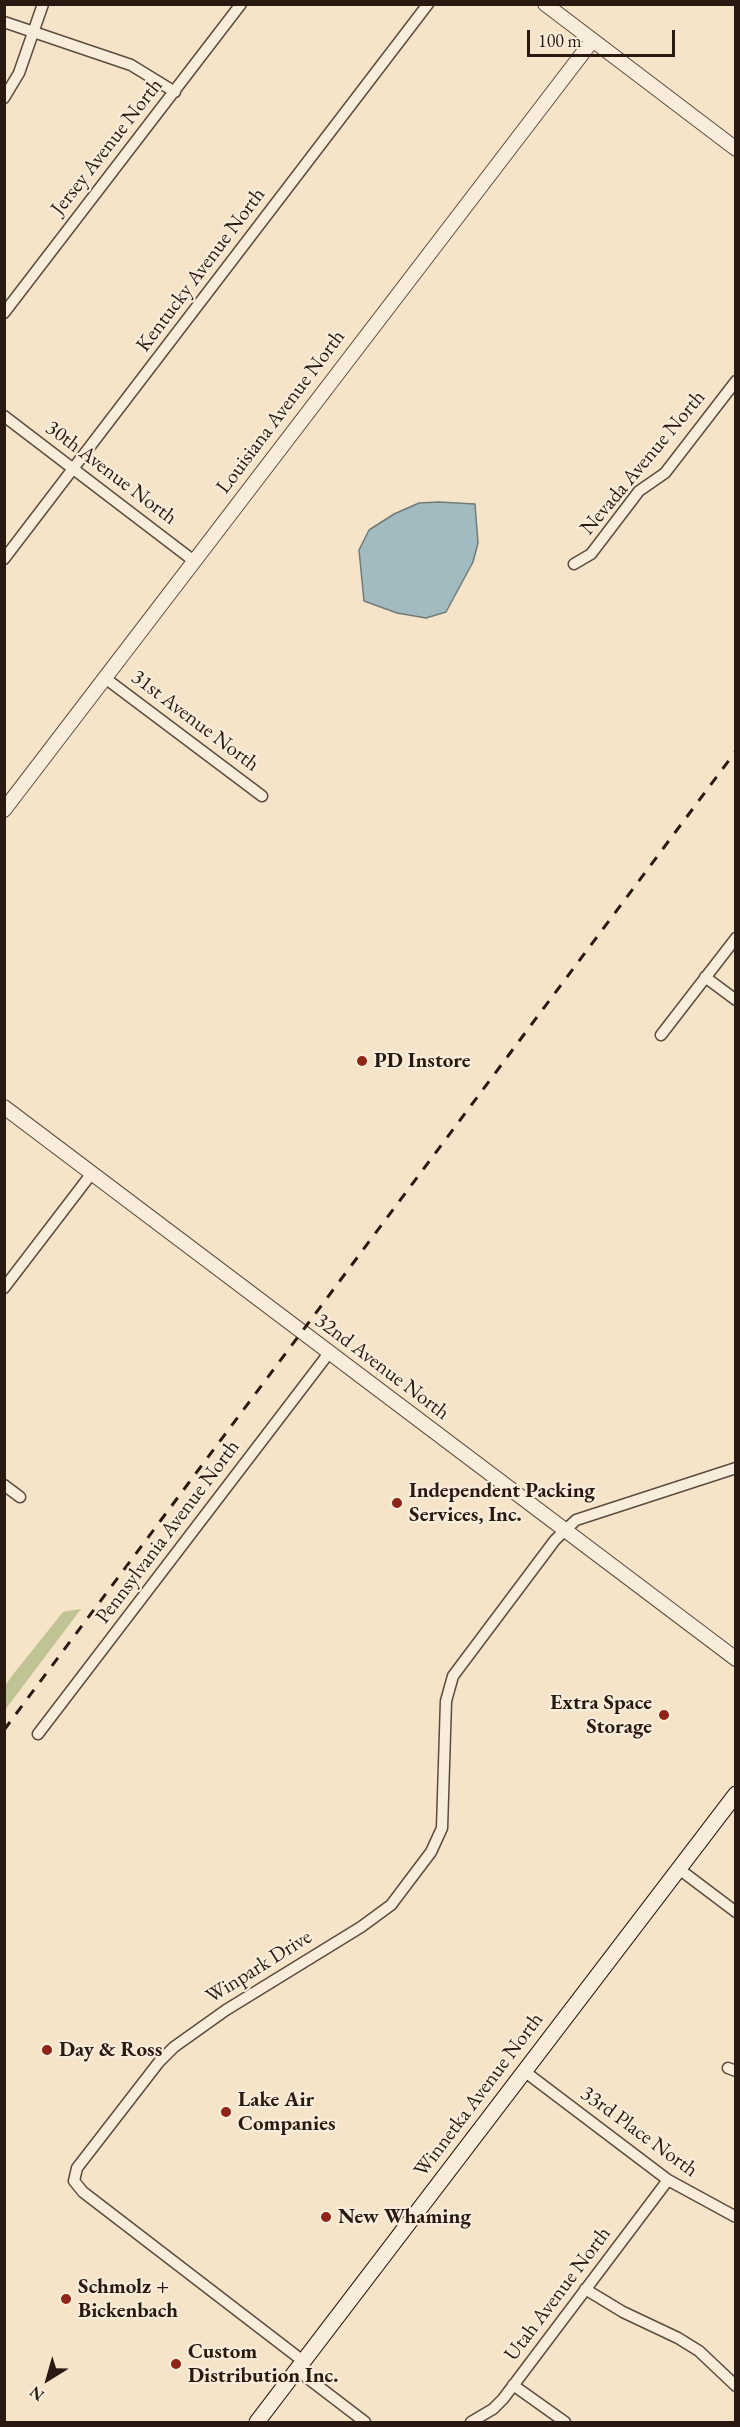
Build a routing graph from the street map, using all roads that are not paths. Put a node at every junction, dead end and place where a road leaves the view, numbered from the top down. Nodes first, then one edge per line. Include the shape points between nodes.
1 (43, 4) edge
2 (241, 4) edge
3 (428, 4) edge
4 (545, 4) edge
5 (4, 22) edge
6 (33, 32) junction
7 (592, 41) junction
8 (175, 92) junction
9 (4, 98) edge
10 (735, 149) edge
11 (4, 313) edge
12 (735, 381) edge
13 (4, 416) edge
14 (73, 468) junction
15 (4, 559) edge
16 (194, 561) junction
17 (574, 564) dead end
18 (105, 678) junction
19 (262, 796) dead end
20 (4, 810) edge
21 (735, 938) edge
22 (705, 977) junction
23 (735, 1000) edge
24 (661, 1035) dead end
25 (4, 1107) edge
26 (92, 1173) junction
27 (4, 1288) edge
28 (329, 1353) junction
29 (735, 1468) edge
30 (4, 1485) edge
31 (20, 1497) dead end
32 (564, 1530) junction
33 (735, 1659) edge
34 (38, 1734) dead end
35 (735, 1794) edge
36 (678, 1869) junction
37 (735, 1912) edge
38 (524, 2071) junction
39 (668, 2180) junction
40 (735, 2217) edge
41 (585, 2289) junction
42 (300, 2365) junction
43 (513, 2385) junction
44 (735, 2386) edge
45 (257, 2422) edge
46 (365, 2422) edge
47 (471, 2422) edge
48 (566, 2422) edge

1 - 6 street
2 - 8 street, Jersey Avenue North
3 - 14 street, Kentucky Avenue North
4 - 7 street
5 - 6 street
6 - 8 street via 131,65
6 - 9 street via 19,73
7 - 10 street
7 - 16 street, Louisiana Avenue North
8 - 11 street, Jersey Avenue North
12 - 17 street, Nevada Avenue North via 665,473 639,491 591,554
13 - 14 street, 30th Avenue North
14 - 15 street, Kentucky Avenue North
14 - 16 street, 30th Avenue North
16 - 18 street, Louisiana Avenue North
18 - 19 street, 31st Avenue North
18 - 20 street, Louisiana Avenue North
21 - 22 street
22 - 23 street
22 - 24 street
25 - 26 street, 32nd Avenue North
26 - 27 street
26 - 28 street, 32nd Avenue North
28 - 32 street, 32nd Avenue North
28 - 34 street, Pennsylvania Avenue North
29 - 32 street via 576,1520
30 - 31 street
32 - 33 street, 32nd Avenue North
32 - 42 street, Winpark Drive via 453,1676 446,1701 442,1828 431,1852 391,1905 174,2047 74,2175 77,2187
35 - 36 main road, Winnetka Avenue North
36 - 37 street
36 - 38 main road, Winnetka Avenue North
38 - 39 street, 33rd Place North
38 - 42 main road, Winnetka Avenue North
39 - 40 street, 33rd Place North
39 - 41 street, Utah Avenue North
41 - 43 street, Utah Avenue North
41 - 44 street via 692,2347
42 - 45 main road, Winnetka Avenue North
42 - 46 street
43 - 47 street, Utah Avenue North via 493,2409
43 - 48 street

